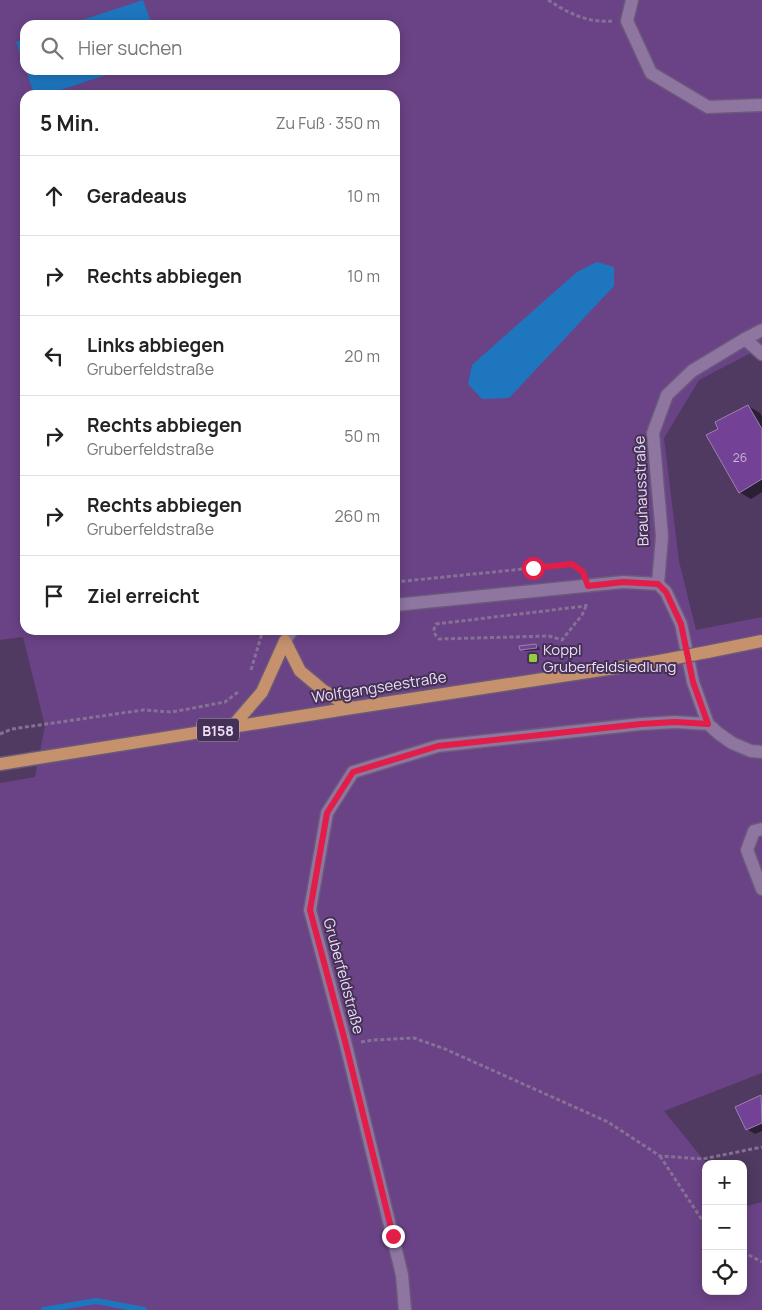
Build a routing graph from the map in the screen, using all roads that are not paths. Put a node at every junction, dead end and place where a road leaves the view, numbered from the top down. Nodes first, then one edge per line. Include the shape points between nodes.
1 (632, 0) edge
2 (762, 105) edge
3 (762, 330) edge
4 (745, 339) junction
5 (762, 354) edge
6 (658, 584) junction
7 (400, 605) edge
8 (289, 636) edge
9 (762, 641) edge
10 (352, 708) junction
11 (708, 724) junction
12 (231, 728) junction
13 (762, 752) edge
14 (0, 764) edge
15 (762, 829) edge
16 (762, 888) edge
17 (405, 1310) edge

1 - 2 street via 627,21 650,73 708,107
3 - 4 street, Brauhausstraße
4 - 5 street
4 - 6 street, Brauhausstraße via 692,371 667,395 653,434 662,536
6 - 7 street via 623,582
6 - 11 street via 666,592 681,624 693,682
8 - 10 main road via 300,671
8 - 12 main road via 262,692
9 - 10 main road, Wolfgangseestraße / B158, bridge via 654,662
10 - 12 main road, Wolfgangseestraße / B158
11 - 13 street via 732,743
11 - 17 street, Gruberfeldstraße via 641,724 438,746 353,772 327,813 310,910 402,1274
12 - 14 main road, Wolfgangseestraße / B158
15 - 16 street via 754,831 747,850

